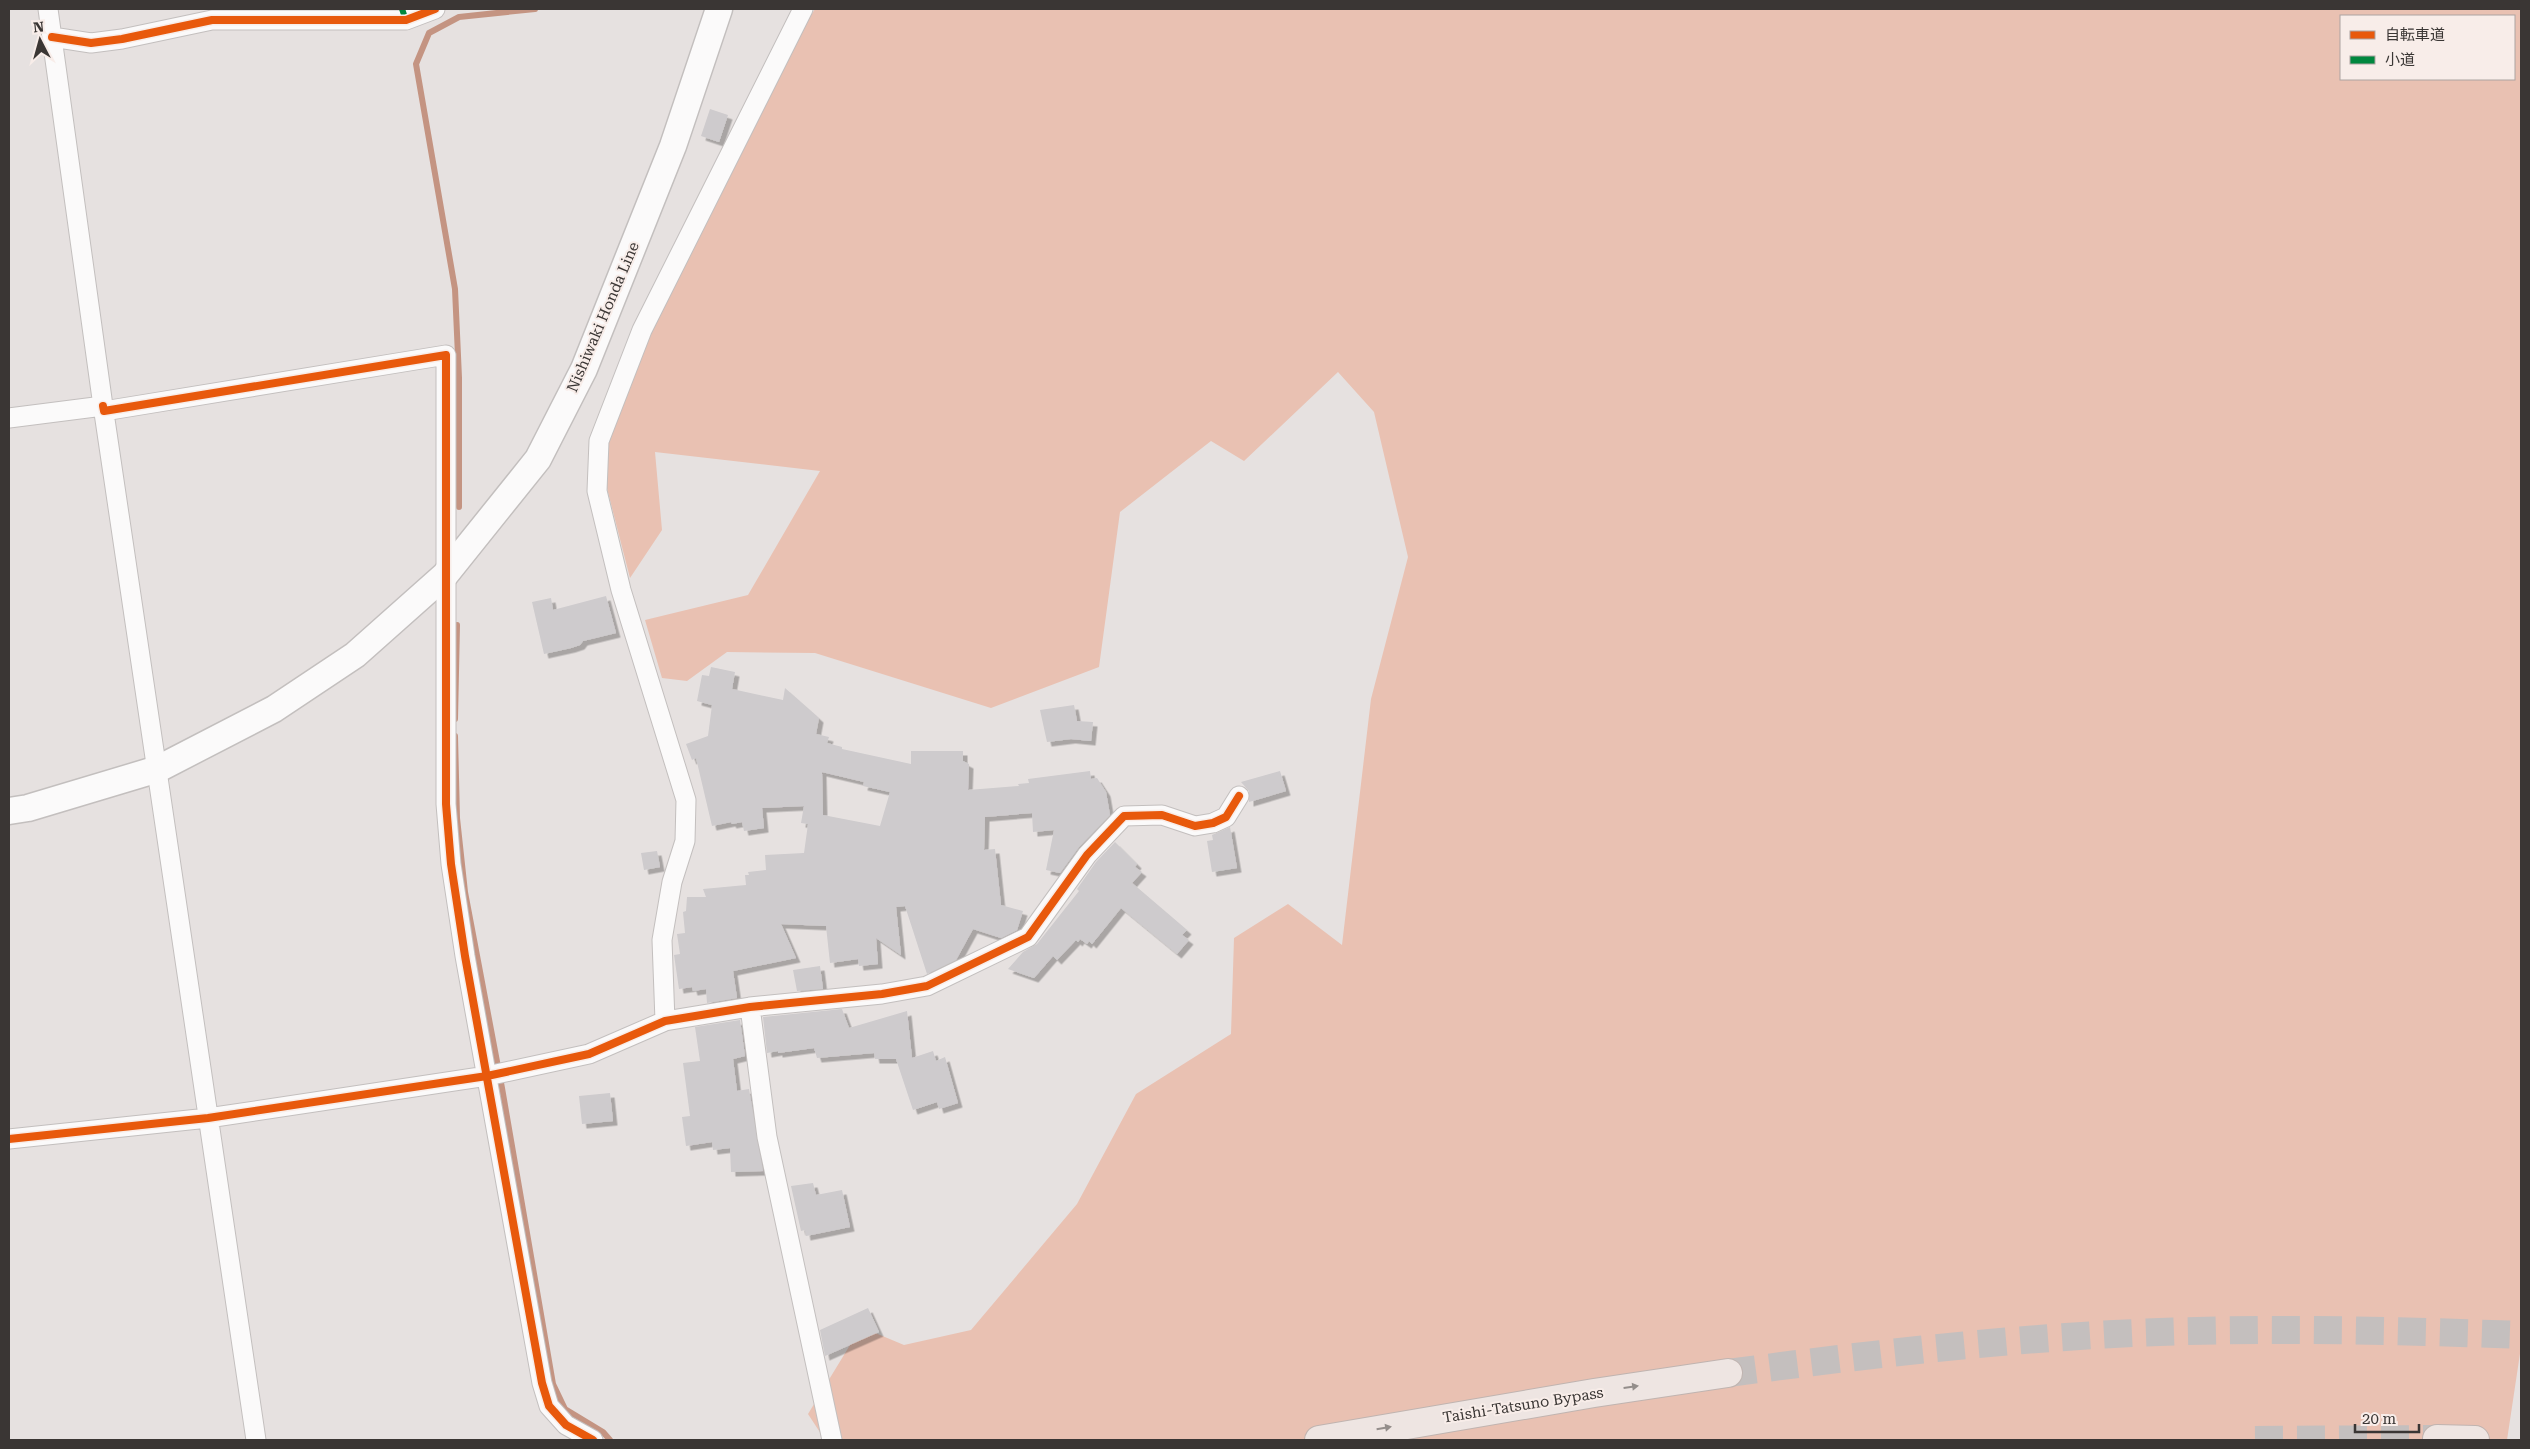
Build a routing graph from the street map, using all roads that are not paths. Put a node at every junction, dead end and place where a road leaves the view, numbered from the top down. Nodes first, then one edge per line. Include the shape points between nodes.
1 (48, 9) edge
2 (435, 9) edge
3 (719, 9) edge
4 (803, 9) edge
5 (52, 37) junction
6 (103, 406) junction
7 (9, 418) edge
8 (444, 575) junction
9 (158, 770) junction
10 (1239, 796) dead end
11 (9, 811) edge
12 (750, 1007) junction
13 (665, 1021) junction
14 (487, 1076) junction
15 (208, 1118) junction
16 (9, 1139) edge
17 (1728, 1373) tunnel mouth
18 (2436, 1439) edge
19 (256, 1440) edge
20 (593, 1440) edge
21 (832, 1440) edge
22 (1319, 1440) edge
23 (2475, 1440) edge

1 - 5 street
2 - 5 street via 406,20 212,20 91,43
3 - 8 main road, Nishiwaki Honda Line via 673,146 584,369 538,459
4 - 13 street via 642,330 599,441 597,491 622,590 686,800 685,841 672,882 662,940
5 - 6 street
6 - 7 street
6 - 8 street via 104,411 446,355
6 - 9 street
8 - 9 main road, Nishiwaki Honda Line via 355,655 274,708
8 - 14 street via 446,804 450,855
9 - 11 main road, Nishiwaki Honda Line
9 - 15 street
10 - 12 street via 1226,817 1196,826 1162,815 1124,816 1087,855 1028,937 927,986 882,994
12 - 13 street
12 - 21 street via 767,1137
13 - 14 street via 588,1054
14 - 15 street
14 - 20 street via 546,1398 566,1425
15 - 16 street
15 - 19 street
22 -> 17 highway, Taishi-Tatsuno Bypass via 1594,1392
18 - 23 highway

